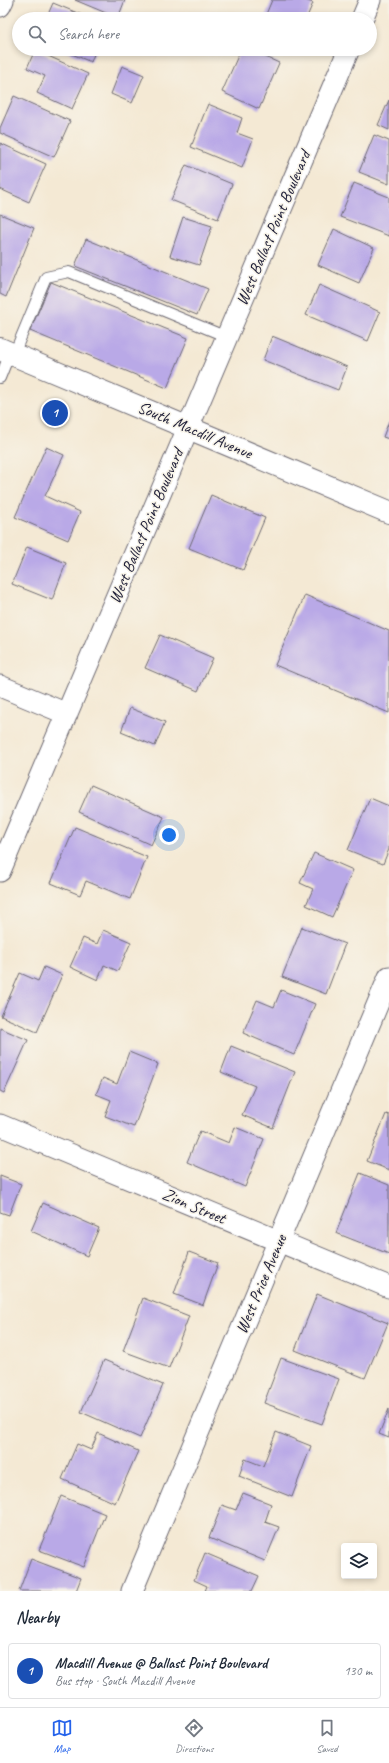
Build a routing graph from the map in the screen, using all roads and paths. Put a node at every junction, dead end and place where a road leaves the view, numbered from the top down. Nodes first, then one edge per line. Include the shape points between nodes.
1 (3, 0) edge
2 (370, 0) edge
3 (0, 6) edge
4 (365, 12) edge
5 (346, 56) edge
6 (226, 337) junction
7 (8, 352) edge
8 (0, 378) edge
9 (189, 427) junction
10 (389, 512) edge
11 (0, 686) edge
12 (67, 714) junction
13 (0, 871) edge
14 (389, 977) edge
15 (0, 1125) edge
16 (279, 1242) junction
17 (389, 1287) edge
18 (132, 1591) edge

1 - 3 street
2 - 4 street
5 - 6 street, West Ballast Point Boulevard
6 - 7 lane via 69,272 46,277
6 - 9 street, West Ballast Point Boulevard
7 - 8 lane
7 - 9 street, South Macdill Avenue
9 - 10 street, South Macdill Avenue
9 - 12 street, West Ballast Point Boulevard
11 - 12 street
12 - 13 street, West Ballast Point Boulevard
14 - 16 street, West Price Avenue
15 - 16 street, Zion Street
16 - 17 street, Zion Street
16 - 18 street, West Price Avenue

